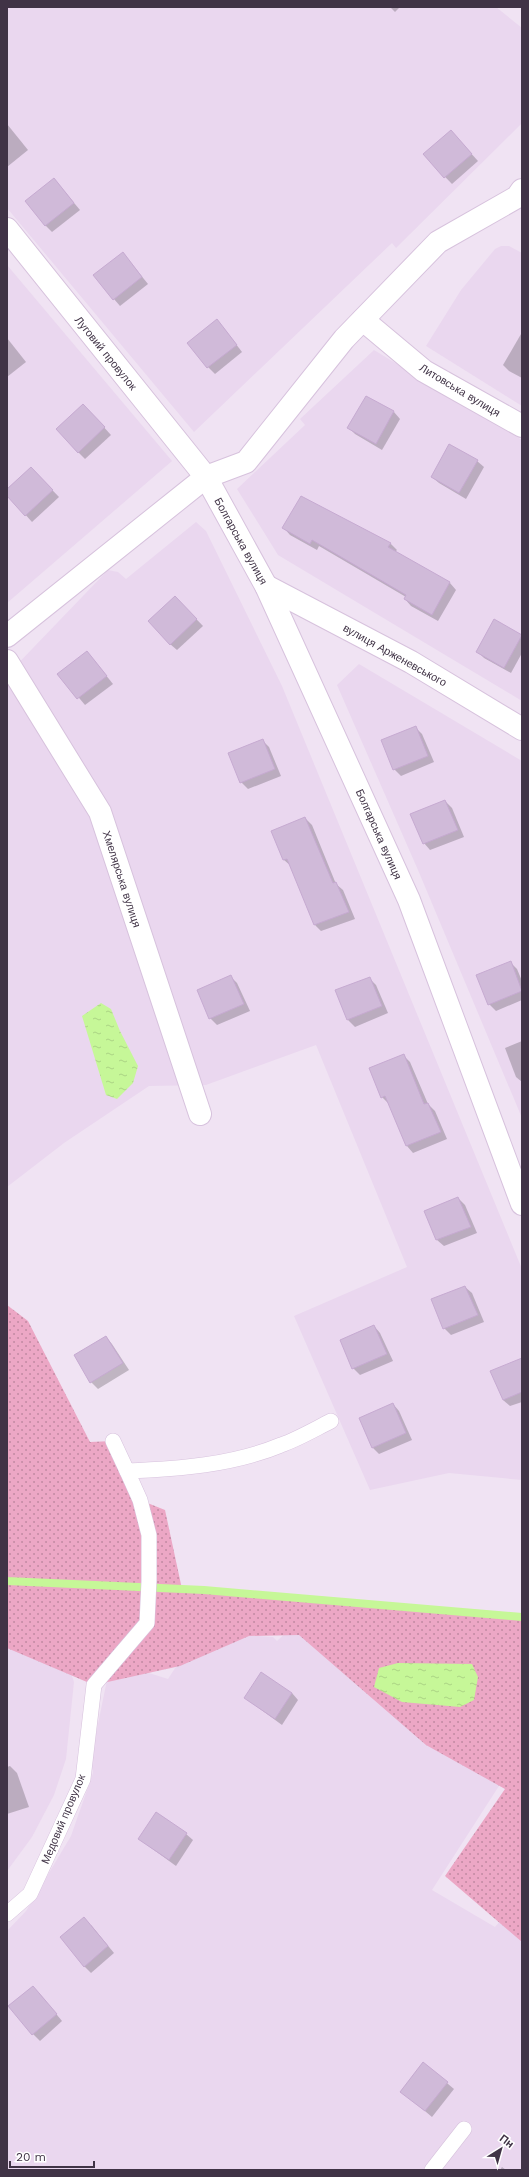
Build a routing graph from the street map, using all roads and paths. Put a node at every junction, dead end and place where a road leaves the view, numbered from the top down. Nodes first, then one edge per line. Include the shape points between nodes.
1 (522, 190) edge
2 (7, 229) edge
3 (363, 320) junction
4 (522, 426) edge
5 (206, 477) junction
6 (266, 586) junction
7 (7, 636) edge
8 (7, 661) edge
9 (522, 729) edge
10 (200, 1114) dead end
11 (522, 1204) edge
12 (331, 1421) dead end
13 (112, 1441) dead end
14 (127, 1471) junction
15 (7, 1914) edge
16 (464, 2129) dead end
17 (432, 2170) edge

1 - 3 street via 517,197 438,242
2 - 5 street, Луговий провулок
3 - 4 street, Литовська вулиця via 424,371
3 - 5 street via 344,339 246,462
5 - 6 street, Болгарська вулиця
5 - 7 street
6 - 9 street, вулиця Арженевського via 411,662
6 - 11 street, Болгарська вулиця via 409,900
8 - 10 street, Хмелярська вулиця via 100,812
12 - 14 lane via 280,1446 224,1462 165,1470
13 - 14 lane, Медовий провулок
14 - 15 lane, Медовий провулок via 140,1500 149,1536 147,1623 94,1685 83,1779 30,1894
16 - 17 lane

